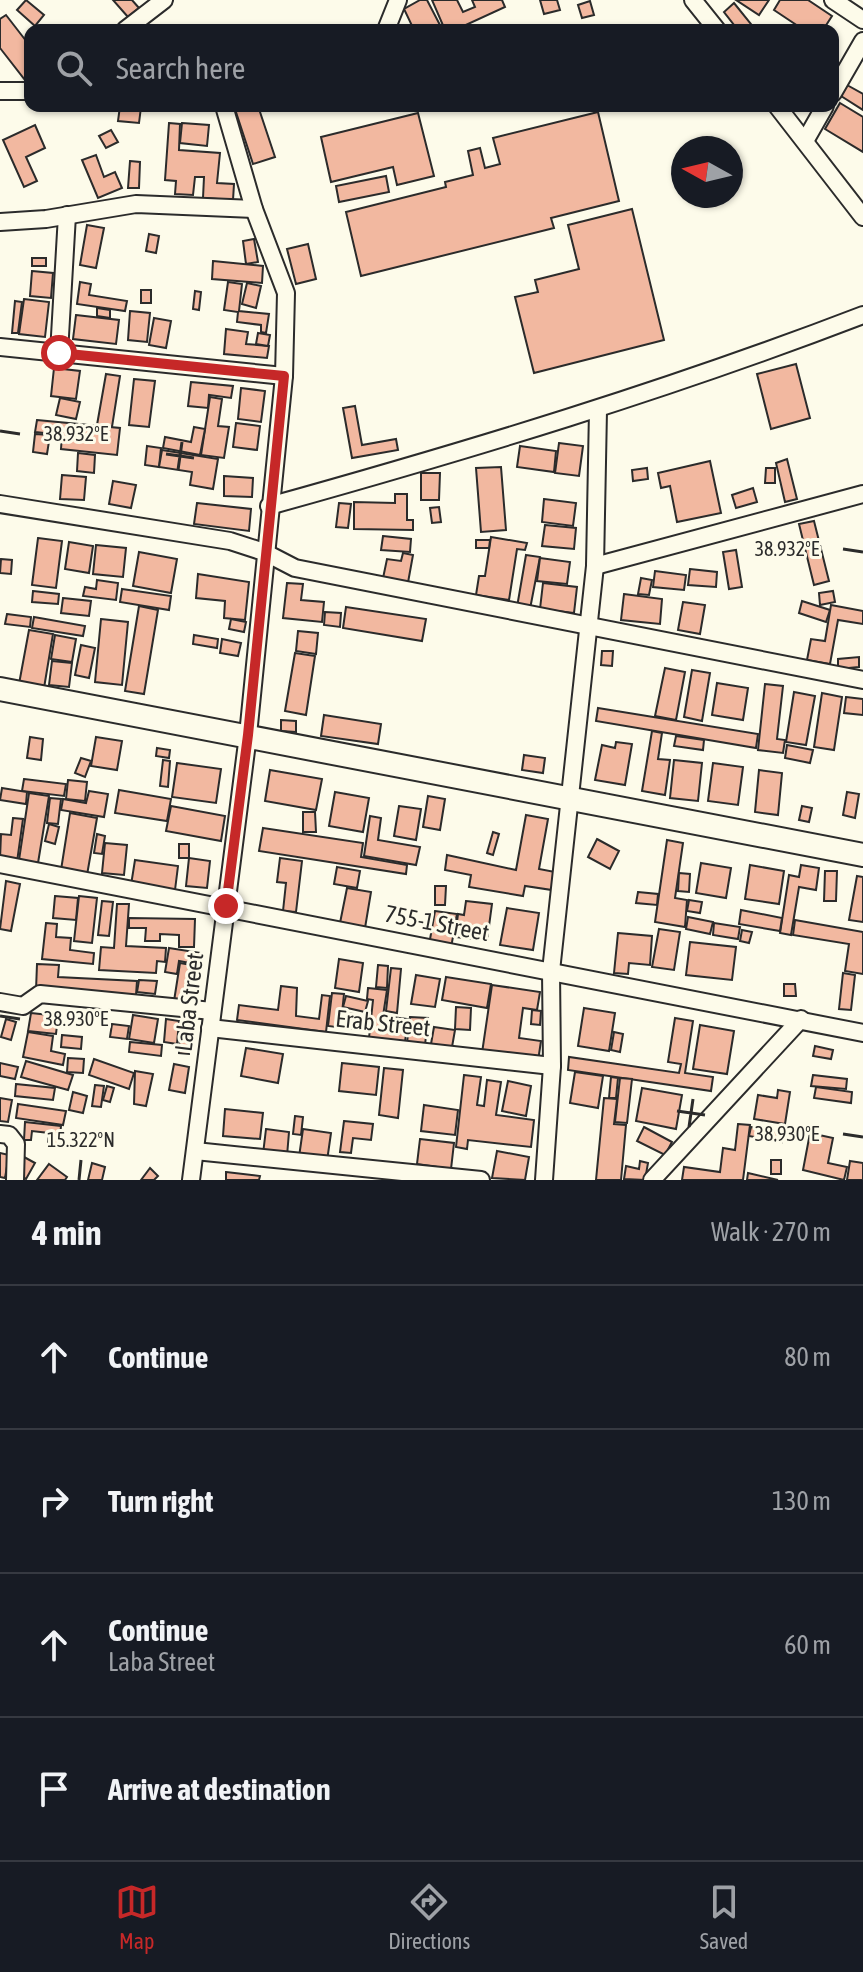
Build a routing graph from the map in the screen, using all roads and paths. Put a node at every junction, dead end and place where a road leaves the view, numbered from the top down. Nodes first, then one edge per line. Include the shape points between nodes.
1 (164, 0) edge
2 (398, 0) edge
3 (693, 0) edge
4 (833, 0) edge
5 (863, 20) edge
6 (148, 22) edge
7 (388, 24) edge
8 (712, 24) edge
9 (863, 41) edge
10 (839, 83) edge
11 (0, 91) edge
12 (24, 91) edge
13 (226, 112) edge
14 (782, 112) edge
15 (822, 112) edge
16 (805, 141) junction
17 (254, 209) junction
18 (67, 215) junction
19 (863, 217) edge
20 (0, 222) edge
21 (863, 315) edge
22 (0, 347) edge
23 (59, 353) junction
24 (284, 376) junction
25 (598, 410) junction
26 (863, 494) edge
27 (0, 504) edge
28 (269, 506) junction
29 (264, 552) junction
30 (595, 566) junction
31 (591, 623) junction
32 (863, 680) edge
33 (0, 689) edge
34 (248, 735) junction
35 (568, 799) junction
36 (863, 855) edge
37 (0, 864) edge
38 (226, 906) junction
39 (551, 971) junction
40 (0, 1002) edge
41 (211, 1019) junction
42 (801, 1019) junction
43 (863, 1033) edge
44 (552, 1066) junction
45 (0, 1134) edge
46 (195, 1151) junction
47 (373, 1174) edge
48 (15, 1180) edge
49 (191, 1180) edge
50 (481, 1180) edge
51 (544, 1180) edge
52 (652, 1180) edge

1 - 6 street
2 - 7 street
3 - 8 street
4 - 5 street
9 - 10 street
11 - 12 street
13 - 17 street, Laba Street
14 - 16 street
15 - 16 street
16 - 19 street
17 - 18 street via 136,204
17 - 24 street, Laba Street via 288,300
18 - 20 street
18 - 23 street
21 - 25 street
22 - 23 street
23 - 24 street
24 - 28 street, Laba Street
25 - 28 street
25 - 30 street
26 - 30 street
27 - 29 street via 230,541
28 - 29 street, Laba Street
29 - 31 street via 295,568
29 - 34 street, Laba Street
30 - 31 street
31 - 32 street
31 - 35 street
33 - 34 street
34 - 35 street
34 - 38 street, Laba Street
35 - 36 street
35 - 39 street
37 - 38 street, 755-1 Street
38 - 39 street, 755-1 Street
38 - 41 street, Laba Street
39 - 42 street, 755-1 Street
39 - 44 street
40 - 41 street, Erab Street via 23,1006 40,994
41 - 44 street, Erab Street
41 - 46 street, Laba Street
42 - 43 street, 755-1 Street
42 - 52 street
44 - 51 street
45 - 48 street via 16,1144
46 - 47 street
46 - 49 street, Laba Street
47 - 50 street

